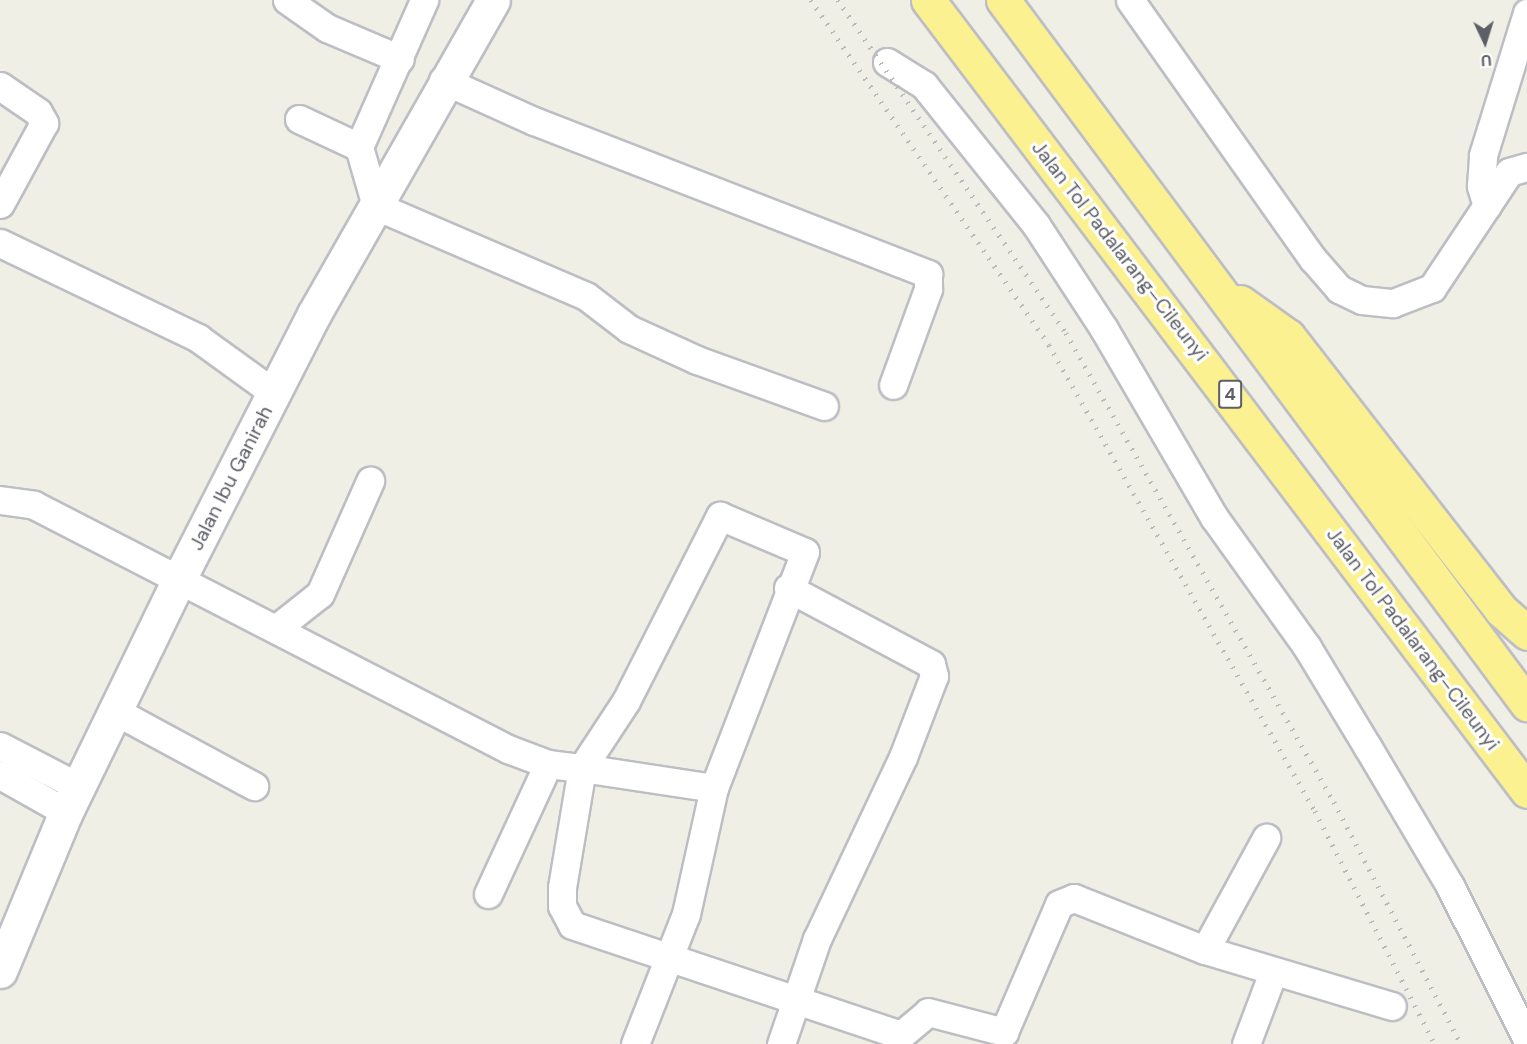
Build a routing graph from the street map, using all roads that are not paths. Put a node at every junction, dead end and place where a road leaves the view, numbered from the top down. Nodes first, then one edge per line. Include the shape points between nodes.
1 (287, 0) edge
2 (424, 0) edge
3 (493, 0) edge
4 (928, 0) edge
5 (1003, 0) edge
6 (1130, 0) edge
7 (1527, 13) edge
8 (400, 60) junction
9 (887, 62) dead end
10 (443, 80) junction
11 (0, 86) edge
12 (299, 119) dead end
13 (359, 147) junction
14 (1527, 167) edge
15 (0, 204) edge
16 (376, 206) junction
17 (1487, 206) junction
18 (0, 243) edge
19 (1215, 283) junction
20 (893, 385) dead end
21 (274, 393) junction
22 (824, 406) dead end
23 (370, 481) dead end
24 (0, 500) edge
25 (180, 577) junction
26 (788, 588) junction
27 (278, 627) junction
28 (1527, 633) edge
29 (1527, 704) edge
30 (117, 712) junction
31 (0, 746) edge
32 (548, 764) junction
33 (582, 768) junction
34 (0, 775) edge
35 (254, 786) dead end
36 (714, 788) junction
37 (1527, 791) edge
38 (73, 799) junction
39 (1266, 838) dead end
40 (488, 894) dead end
41 (6, 937) edge
42 (1205, 950) junction
43 (667, 959) junction
44 (0, 971) edge
45 (1273, 972) junction
46 (795, 998) junction
47 (1392, 1006) dead end
48 (1527, 1039) edge
49 (635, 1044) edge
50 (781, 1044) edge
51 (1246, 1044) edge

1 - 8 street via 327,28
2 - 8 street
3 - 10 main road, Jalan Ibu Ganirah
4 - 37 highway, Jalan Tol Padalarang–Cileunyi / 4
5 - 19 highway
6 - 17 street via 1196,99 1339,289 1362,300 1393,303 1432,288
7 - 17 street via 1484,155 1481,186
8 - 13 street
9 - 48 street via 924,85 1035,225 1092,310 1214,517 1307,646 1361,736 1450,886
10 - 16 main road, Jalan Ibu Ganirah
10 - 20 street via 534,121 928,274 928,289
11 - 15 street via 38,112 44,123
12 - 13 street
13 - 16 street
14 - 17 street via 1509,172
16 - 21 main road, Jalan Ibu Ganirah
16 - 22 street via 586,296 629,329 697,360
18 - 21 street via 198,338
19 - 28 highway via 1288,336 1502,610
19 - 29 highway
21 - 25 main road, Jalan Ibu Ganirah
23 - 27 street via 320,594
24 - 25 street via 34,505
25 - 27 street
25 - 30 main road, Jalan Ibu Ganirah
26 - 33 street via 804,550 720,516 626,701
26 - 36 street
26 - 46 street via 931,664 934,676
27 - 32 street via 508,749
30 - 35 street
30 - 38 main road, Jalan Ibu Ganirah
31 - 38 street
32 - 33 street
32 - 40 street
33 - 36 street
33 - 43 street via 562,887 566,918 572,925
34 - 38 street
36 - 43 street via 692,891
38 - 41 main road, Jalan Ibu Ganirah
39 - 42 street
41 - 44 main road, Jalan Ibu Ganirah
42 - 45 street
42 - 46 street via 1066,898 1059,904 1003,1033 928,1012 900,1035
43 - 46 street
43 - 49 street
45 - 47 street
45 - 51 street
46 - 50 street

